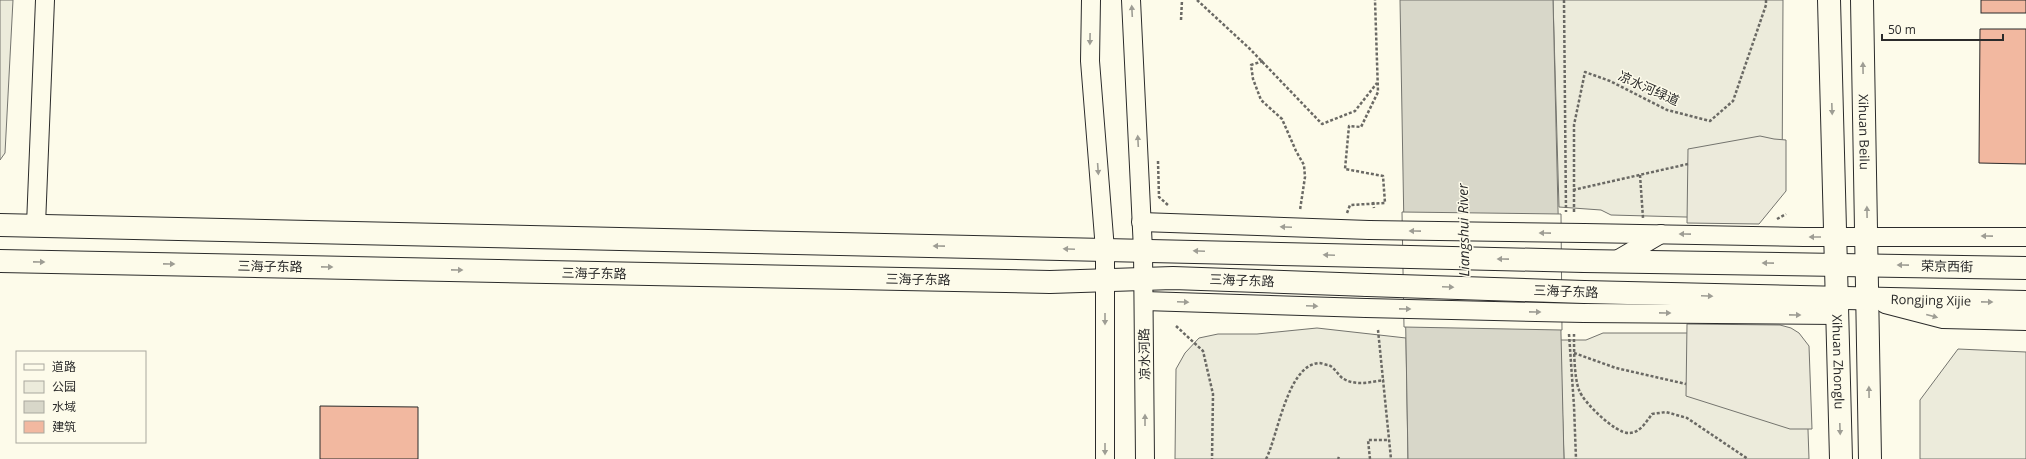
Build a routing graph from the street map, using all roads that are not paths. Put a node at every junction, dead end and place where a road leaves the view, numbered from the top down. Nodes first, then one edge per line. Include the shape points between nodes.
1 (45, 0) edge
2 (1091, 0) edge
3 (1131, 0) edge
4 (1829, 0) edge
5 (1862, 0) edge
6 (1141, 222) junction
7 (0, 225) edge
8 (36, 225) junction
9 (1661, 234) junction
10 (1361, 235) junction
11 (1867, 236) junction
12 (1834, 237) junction
13 (2026, 237) edge
14 (1104, 250) junction
15 (1143, 250) junction
16 (0, 261) edge
17 (1615, 261) junction
18 (1835, 264) junction
19 (1868, 265) junction
20 (2026, 268) edge
21 (1143, 279) junction
22 (1105, 280) junction
23 (1663, 294) junction
24 (1363, 300) junction
25 (1867, 300) junction
26 (1144, 301) junction
27 (2026, 302) edge
28 (1584, 303) junction
29 (1836, 306) junction
30 (1616, 313) junction
31 (2026, 321) edge
32 (1105, 459) edge
33 (1145, 459) edge
34 (1841, 459) edge
35 (1870, 459) edge

1 - 8 street
2 -> 14 street via 1090,61
6 -> 3 street, 凉水河路
4 -> 12 main road
11 -> 5 main road, Xihuan Beilu
10 -> 6 street
6 - 15 street, 凉水河路
7 - 8 main road, 三海子东路
14 -> 8 main road, 三海子东路
9 -> 10 street, bridge
12 -> 9 street
9 - 17 street
10 -> 15 main road, 三海子东路
17 -> 10 main road, 三海子东路, bridge via 1398,257
11 - 12 street
13 -> 11 street
11 - 19 main road, Xihuan Beilu
12 - 18 main road
14 - 15 main road, 三海子东路
14 - 22 street
15 - 21 street, 凉水河路
16 -> 22 main road, 三海子东路 via 1050,282
18 -> 17 main road, 三海子东路
18 - 19 main road, 荣京西街
18 - 29 main road, Xihuan Zhonglu
20 -> 19 main road, 荣京西街
19 - 25 main road
21 - 22 main road, 三海子东路
21 - 24 main road, 三海子东路 via 1174,278
21 - 26 street, 凉水河路
22 -> 32 street
23 - 28 main road, 三海子东路
23 -> 29 main road, 三海子东路
23 - 30 street
26 -> 24 street
24 -> 28 street, bridge
24 -> 28 main road, 三海子东路, bridge via 1396,286
25 -> 27 main road, Rongjing Xijie
25 - 29 main road, Rongjing Xijie
25 -> 31 street via 1943,319
35 -> 25 main road
33 -> 26 street, 凉水河路
28 - 30 street
30 -> 29 street
29 -> 34 main road, Xihuan Zhonglu

